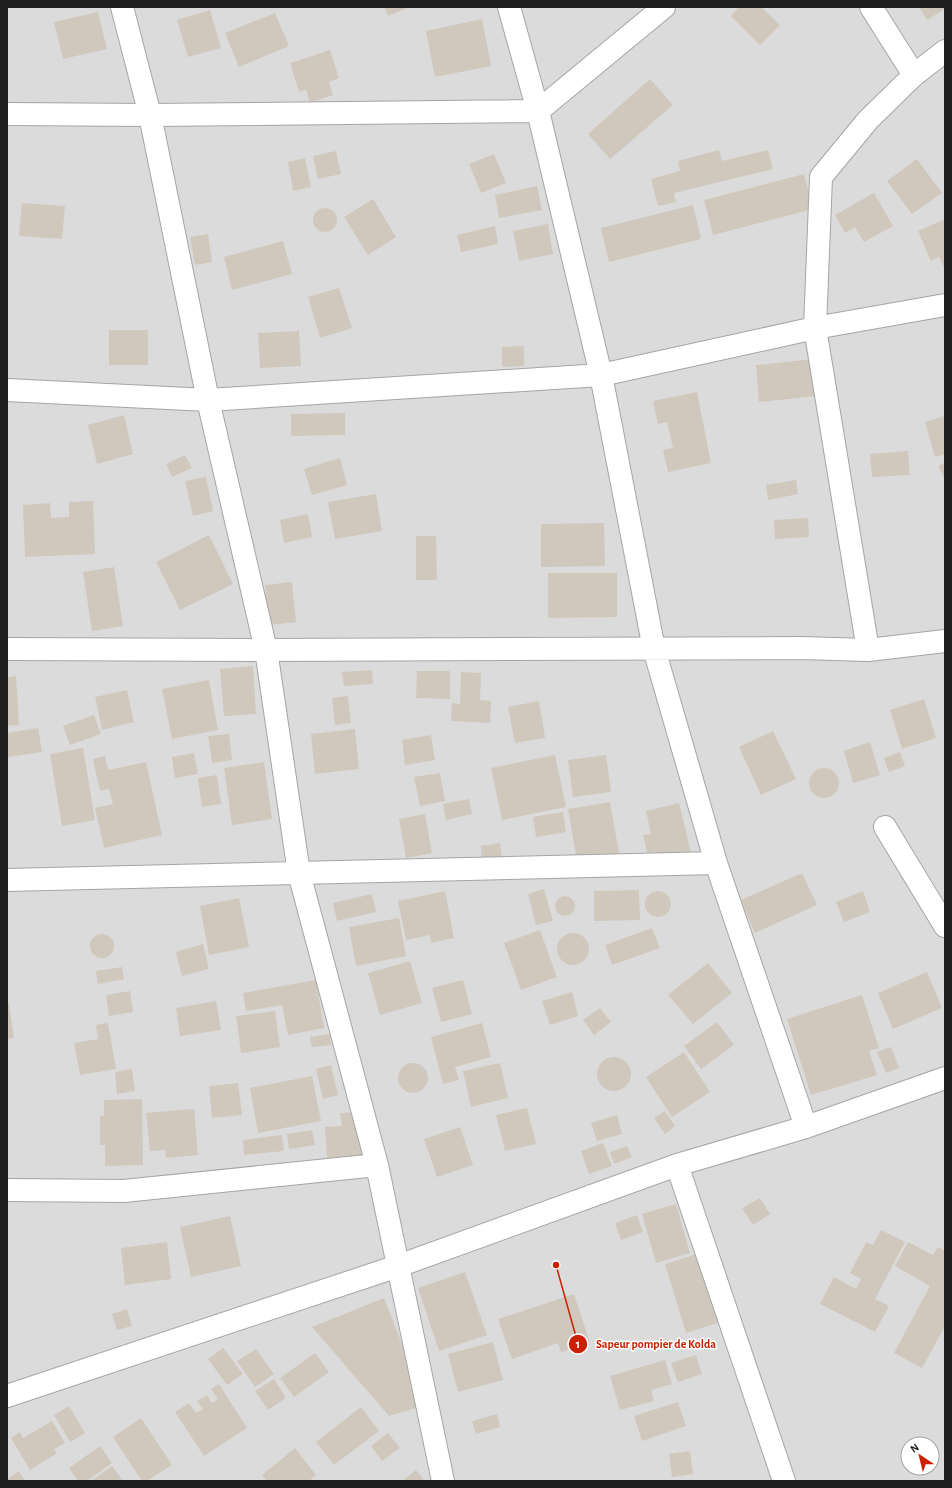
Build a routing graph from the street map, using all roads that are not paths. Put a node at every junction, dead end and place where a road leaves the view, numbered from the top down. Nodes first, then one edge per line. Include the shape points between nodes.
1 (122, 7) edge
2 (509, 7) edge
3 (664, 7) edge
4 (871, 7) edge
5 (945, 51) edge
6 (914, 75) junction
7 (538, 111) junction
8 (7, 114) edge
9 (150, 115) junction
10 (945, 305) edge
11 (815, 328) junction
12 (601, 375) junction
13 (7, 390) edge
14 (208, 400) junction
15 (945, 641) edge
16 (7, 649) edge
17 (654, 649) junction
18 (266, 650) junction
19 (868, 650) junction
20 (885, 827) dead end
21 (716, 863) junction
22 (298, 873) junction
23 (7, 880) edge
24 (945, 926) edge
25 (945, 1078) edge
26 (806, 1126) junction
27 (377, 1165) junction
28 (677, 1165) junction
29 (7, 1190) edge
30 (398, 1266) junction
31 (7, 1396) edge
32 (443, 1481) edge
33 (784, 1481) edge

1 - 9 street
2 - 7 street
3 - 7 street
4 - 6 street
5 - 6 street
6 - 11 street via 868,120 821,177
7 - 9 street
7 - 12 street
8 - 9 street
9 - 14 street
10 - 11 street
11 - 12 street
11 - 19 street
12 - 14 street
12 - 17 street
13 - 14 street
14 - 18 street
15 - 19 street
16 - 18 street
17 - 18 street
17 - 19 street
17 - 21 street
18 - 22 street
20 - 24 street
21 - 22 street
21 - 26 street
22 - 23 street
22 - 27 street
25 - 26 street
26 - 28 street
27 - 29 street via 124,1191
27 - 30 street
28 - 30 street
28 - 33 street
30 - 31 street
30 - 32 street

